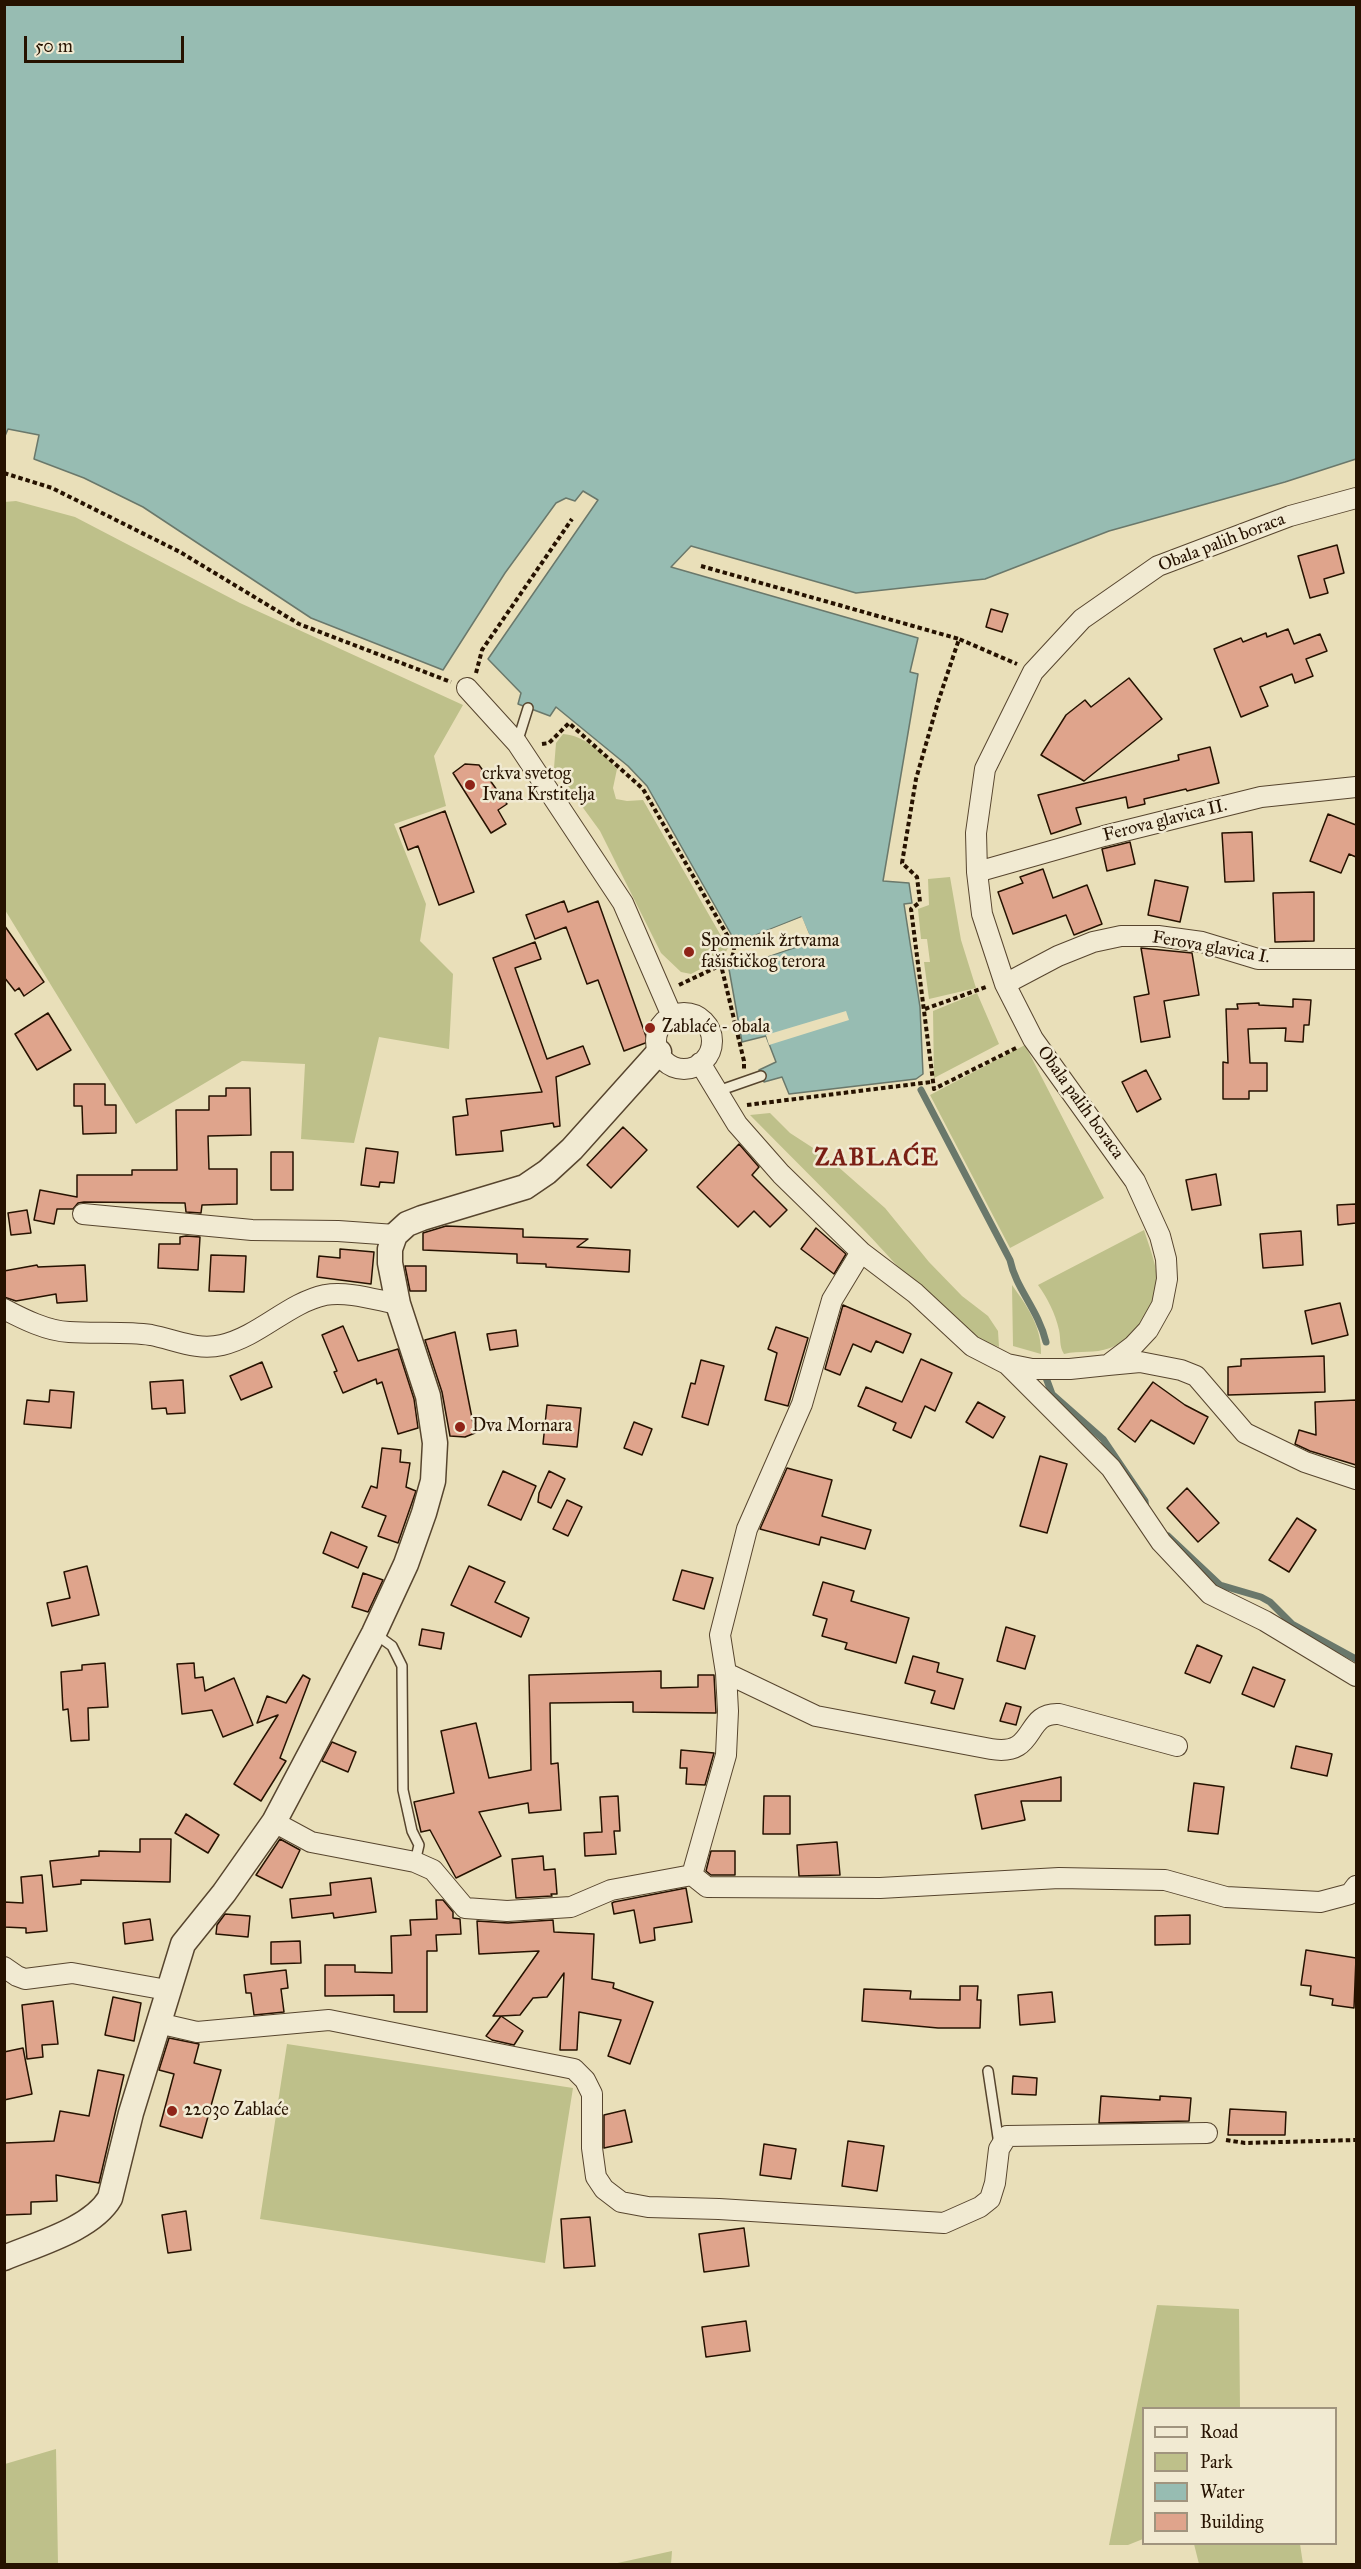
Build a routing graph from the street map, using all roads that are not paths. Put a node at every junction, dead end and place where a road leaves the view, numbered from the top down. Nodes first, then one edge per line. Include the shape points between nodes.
1 (1356, 498) edge
2 (471, 685) road end
3 (528, 708) dead end
4 (519, 736) junction
5 (1356, 787) edge
6 (977, 872) junction
7 (1356, 959) edge
8 (1005, 984) junction
9 (672, 1016) junction
10 (659, 1052) junction
11 (700, 1063) junction
12 (761, 1076) dead end
13 (718, 1091) junction
14 (83, 1215) dead end
15 (395, 1235) junction
16 (861, 1252) junction
17 (398, 1304) junction
18 (4, 1309) edge
19 (1007, 1364) junction
20 (1108, 1365) junction
21 (1356, 1479) edge
22 (374, 1633) junction
23 (726, 1673) junction
24 (1356, 1676) edge
25 (1177, 1746) dead end
26 (274, 1822) junction
27 (415, 1862) junction
28 (692, 1875) junction
29 (1356, 1887) edge
30 (4, 1967) edge
31 (167, 1990) junction
32 (158, 2023) junction
33 (988, 2071) dead end
34 (1207, 2133) road end
35 (999, 2149) junction
36 (4, 2258) edge

1 - 6 street, Obala palih boraca via 1290,516 1158,566 1082,619 1033,672 985,769 976,833
2 - 4 street
3 - 4 lane
4 - 9 street via 623,903
5 - 6 street, Ferova glavica II. via 1261,797
6 - 8 street, Obala palih boraca via 982,914
7 - 8 street, Ferova glavica I. via 1258,959 1202,942 1121,936 1058,956
8 - 20 street, Obala palih boraca via 1033,1039 1135,1181 1166,1258 1162,1305 1148,1330
9 - 10 street via 660,1028
9 - 11 street via 688,1013 709,1028 712,1045
10 - 11 street via 670,1065 679,1068
10 - 15 street via 547,1172 525,1187 407,1224
11 - 13 street
12 - 13 lane
13 - 16 street via 748,1138
14 - 15 street via 252,1230
15 - 17 street via 390,1263
16 - 19 street via 915,1293 972,1346
16 - 23 street via 832,1300 802,1404 747,1529 720,1635
17 - 18 street via 326,1295 225,1345 208,1348 152,1335 51,1329
17 - 22 street via 428,1396 435,1443 433,1481 406,1564
19 - 20 street via 1032,1369
19 - 24 street via 1111,1468 1161,1542 1210,1594 1265,1621
20 - 21 street via 1140,1362 1196,1376 1245,1433 1305,1462
22 - 26 street
22 - 27 lane via 392,1646 402,1666 403,1790 419,1845
23 - 25 street via 816,1716 1006,1752 1016,1748 1048,1713
23 - 28 street via 726,1755
26 - 27 street via 311,1842
26 - 31 street via 183,1944
27 - 28 street via 434,1870 465,1908 507,1911 571,1907 611,1890
28 - 29 street via 707,1887 880,1888 1059,1878 1164,1880 1226,1896 1320,1902 1350,1894
30 - 31 street via 25,1979 72,1973
31 - 32 street
32 - 35 street via 197,2032 329,2020 574,2069 592,2094 596,2177 621,2202 648,2207 944,2223 990,2199
32 - 36 street via 105,2208 81,2225
33 - 35 lane
34 - 35 street via 1007,2136

